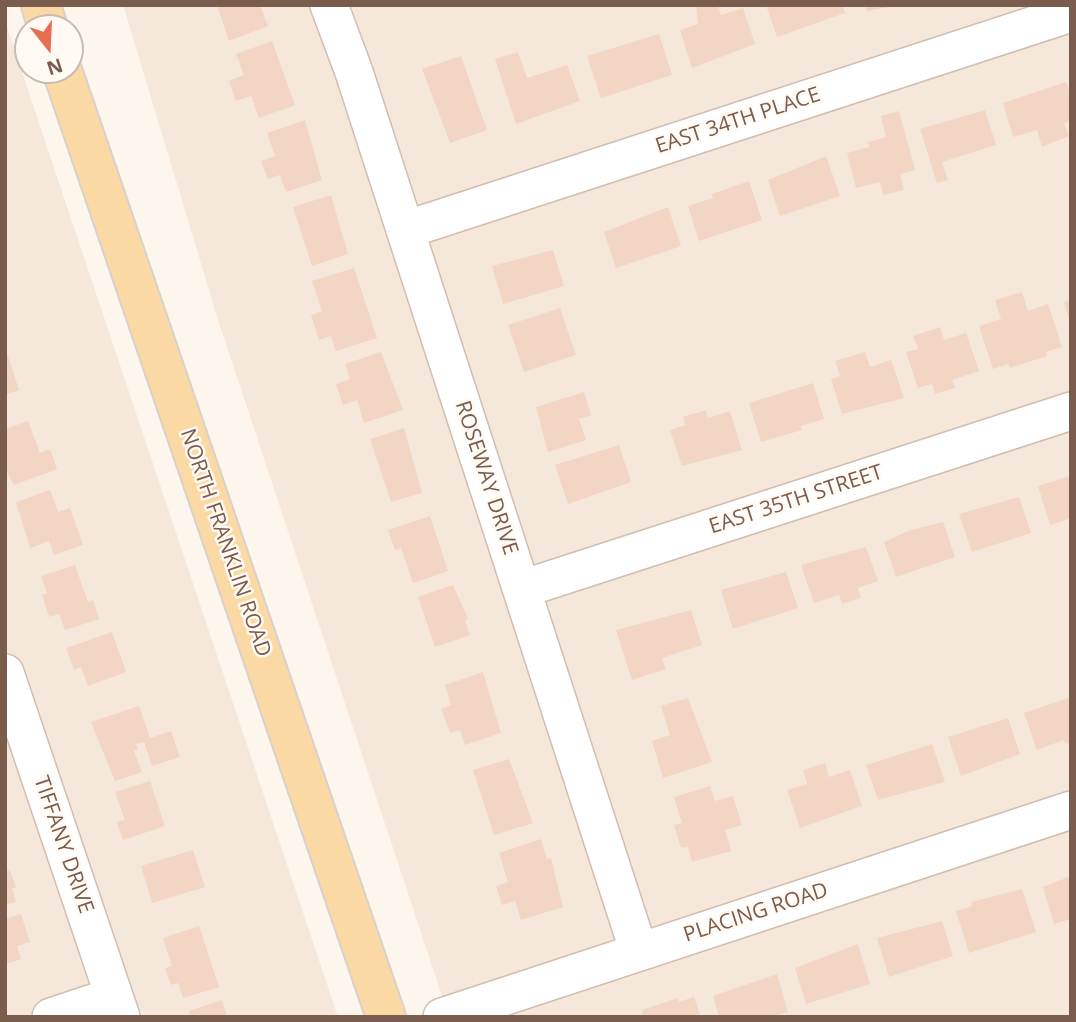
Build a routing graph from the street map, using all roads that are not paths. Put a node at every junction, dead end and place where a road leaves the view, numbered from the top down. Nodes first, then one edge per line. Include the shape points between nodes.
1 (329, 5) edge
2 (1071, 13) edge
3 (67, 84) edge
4 (405, 230) junction
5 (1071, 411) edge
6 (522, 589) junction
7 (5, 673) edge
8 (1071, 810) edge
9 (639, 952) junction
10 (117, 1006) edge
11 (51, 1017) edge
12 (386, 1017) edge
13 (442, 1017) edge

1 - 4 street, ROSEWAY DRIVE
2 - 4 street, EAST 34TH PLACE
3 - 12 main road, NORTH FRANKLIN ROAD
4 - 6 street, ROSEWAY DRIVE
5 - 6 street, EAST 35TH STREET
6 - 9 street, ROSEWAY DRIVE
7 - 10 street, TIFFANY DRIVE
8 - 9 street, PLACING ROAD
9 - 13 street, PLACING ROAD
10 - 11 street

